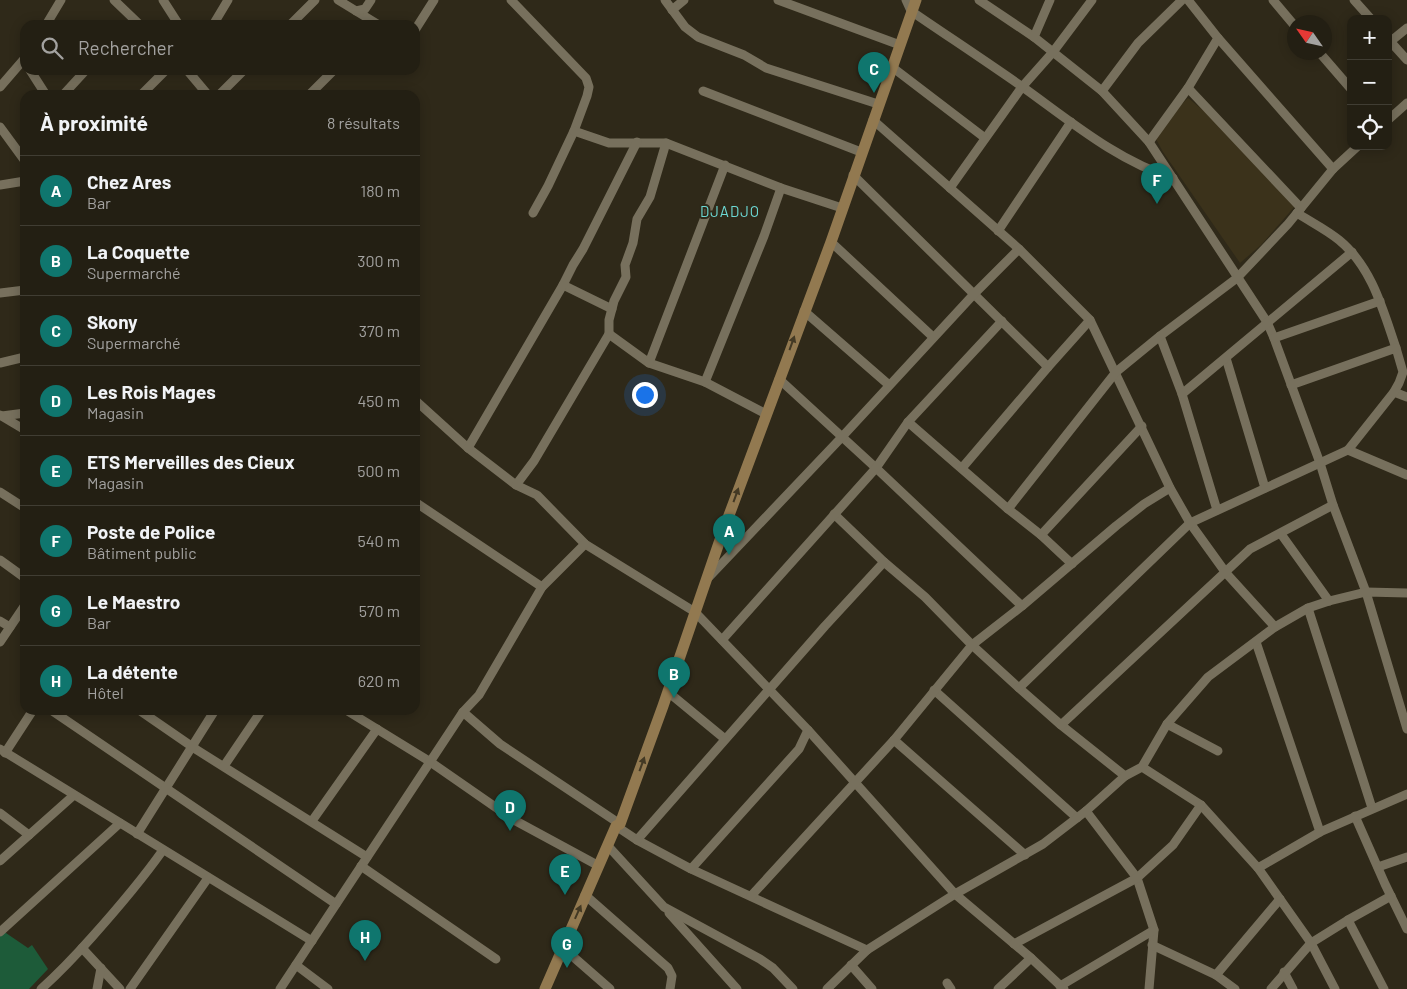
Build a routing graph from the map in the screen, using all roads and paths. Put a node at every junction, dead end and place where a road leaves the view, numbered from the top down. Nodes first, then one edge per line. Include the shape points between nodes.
1 (61, 0) edge
2 (114, 0) edge
3 (163, 0) edge
4 (228, 0) edge
5 (315, 0) edge
6 (338, 0) edge
7 (371, 0) edge
8 (434, 0) edge
9 (511, 0) edge
10 (665, 0) edge
11 (684, 0) edge
12 (778, 0) edge
13 (916, 0) edge
14 (1050, 0) edge
15 (1092, 0) edge
16 (1182, 0) edge
17 (1188, 0) edge
18 (1273, 0) edge
19 (1354, 0) edge
20 (982, 1) edge
21 (909, 6) edge
22 (672, 10) junction
23 (356, 11) junction
24 (1367, 15) edge
25 (130, 17) junction
26 (1287, 17) edge
27 (49, 20) edge
28 (128, 20) edge
29 (134, 20) edge
30 (176, 20) edge
31 (216, 20) edge
32 (295, 20) edge
33 (370, 20) edge
34 (420, 22) edge
35 (1407, 28) edge
36 (1034, 37) junction
37 (1218, 38) junction
38 (1392, 38) edge
39 (1392, 43) edge
40 (900, 45) junction
41 (1053, 52) junction
42 (1326, 60) edge
43 (1407, 60) edge
44 (20, 65) edge
45 (892, 67) junction
46 (33, 75) edge
47 (81, 75) edge
48 (161, 75) edge
49 (191, 75) edge
50 (239, 75) edge
51 (329, 75) edge
52 (1, 84) edge
53 (1347, 84) edge
54 (1022, 87) junction
55 (1188, 88) junction
56 (43, 90) edge
57 (68, 90) edge
58 (146, 90) edge
59 (204, 90) edge
60 (224, 90) edge
61 (314, 90) edge
62 (703, 91) dead end
63 (1102, 91) junction
64 (1407, 103) edge
65 (878, 104) junction
66 (1392, 116) edge
67 (873, 120) junction
68 (1071, 122) junction
69 (0, 128) edge
70 (574, 131) junction
71 (985, 138) junction
72 (637, 142) junction
73 (1149, 142) junction
74 (666, 143) junction
75 (1354, 150) edge
76 (862, 152) junction
77 (20, 154) edge
78 (725, 165) junction
79 (1333, 169) junction
80 (854, 175) junction
81 (1173, 178) junction
82 (20, 183) edge
83 (0, 185) edge
84 (781, 188) junction
85 (950, 188) junction
86 (842, 208) junction
87 (1299, 210) junction
88 (533, 213) dead end
89 (998, 231) junction
90 (830, 242) junction
91 (1019, 249) junction
92 (1352, 252) junction
93 (1237, 278) junction
94 (563, 285) junction
95 (20, 291) edge
96 (0, 293) edge
97 (974, 294) junction
98 (1380, 301) junction
99 (612, 309) junction
100 (804, 311) junction
101 (1090, 320) junction
102 (1002, 321) junction
103 (1267, 322) junction
104 (609, 334) junction
105 (1160, 336) junction
106 (933, 337) junction
107 (1274, 338) junction
108 (1396, 348) junction
109 (1226, 358) junction
110 (20, 359) edge
111 (0, 363) edge
112 (649, 363) junction
113 (1048, 367) junction
114 (1116, 372) junction
115 (779, 379) junction
116 (705, 382) junction
117 (889, 385) junction
118 (1291, 385) junction
119 (1394, 392) junction
120 (1182, 394) junction
121 (1407, 397) edge
122 (420, 406) edge
123 (20, 413) edge
124 (766, 414) junction
125 (1, 415) edge
126 (908, 422) junction
127 (1142, 426) junction
128 (20, 427) edge
129 (841, 438) junction
130 (468, 448) junction
131 (1348, 450) junction
132 (1320, 463) junction
133 (876, 468) junction
134 (962, 468) junction
135 (1407, 475) edge
136 (516, 485) junction
137 (1170, 488) junction
138 (1265, 488) junction
139 (0, 492) edge
140 (20, 505) edge
141 (420, 505) edge
142 (1333, 505) junction
143 (1008, 509) junction
144 (1217, 510) junction
145 (834, 514) junction
146 (1190, 523) junction
147 (1280, 534) junction
148 (1041, 535) junction
149 (586, 544) junction
150 (0, 560) edge
151 (884, 562) junction
152 (1072, 564) junction
153 (1226, 573) junction
154 (20, 574) edge
155 (705, 581) junction
156 (542, 587) junction
157 (1366, 592) junction
158 (1407, 593) edge
159 (1329, 601) junction
160 (1022, 606) junction
161 (1308, 608) junction
162 (695, 612) junction
163 (20, 613) edge
164 (0, 621) edge
165 (1275, 627) junction
166 (10, 628) junction
167 (722, 640) junction
168 (0, 642) edge
169 (1256, 642) junction
170 (972, 645) junction
171 (1019, 688) junction
172 (769, 690) junction
173 (934, 690) junction
174 (668, 692) junction
175 (462, 712) junction
176 (29, 715) edge
177 (58, 715) edge
178 (146, 715) edge
179 (211, 715) edge
180 (259, 715) edge
181 (354, 715) edge
182 (1167, 724) junction
183 (1061, 725) junction
184 (377, 729) junction
185 (808, 730) junction
186 (1407, 730) edge
187 (725, 739) junction
188 (894, 740) junction
189 (192, 746) junction
190 (3, 751) edge
191 (1218, 751) dead end
192 (429, 761) junction
193 (224, 766) junction
194 (1142, 767) junction
195 (1125, 776) junction
196 (854, 782) junction
197 (166, 788) junction
198 (1407, 794) edge
199 (74, 795) junction
200 (1201, 805) junction
201 (1372, 808) junction
202 (1086, 811) junction
203 (0, 813) edge
204 (1355, 816) junction
205 (1077, 818) junction
206 (312, 821) junction
207 (120, 823) junction
208 (618, 825) junction
209 (1320, 832) junction
210 (137, 834) junction
211 (29, 835) junction
212 (637, 840) junction
213 (608, 846) junction
214 (163, 850) junction
215 (1025, 854) junction
216 (367, 857) junction
217 (1407, 857) edge
218 (0, 861) edge
219 (361, 866) junction
220 (600, 866) junction
221 (1258, 868) junction
222 (1378, 868) junction
223 (691, 869) junction
224 (208, 878) junction
225 (1137, 878) junction
226 (955, 894) junction
227 (585, 895) junction
228 (751, 896) junction
229 (1391, 896) junction
230 (1280, 899) junction
231 (336, 904) junction
232 (664, 907) junction
233 (1348, 920) junction
234 (1407, 929) edge
235 (1154, 930) junction
236 (0, 932) edge
237 (312, 941) junction
238 (1311, 943) junction
239 (1014, 944) junction
240 (1152, 945) junction
241 (562, 946) junction
242 (82, 948) junction
243 (867, 950) junction
244 (1031, 958) junction
245 (496, 959) dead end
246 (296, 965) junction
247 (851, 965) junction
248 (101, 968) junction
249 (1284, 972) junction
250 (1216, 976) junction
251 (45, 987) edge
252 (1062, 987) edge
253 (97, 989) edge
254 (120, 989) edge
255 (130, 989) edge
256 (280, 989) edge
257 (328, 989) edge
258 (545, 989) edge
259 (610, 989) edge
260 (670, 989) edge
261 (736, 989) edge
262 (793, 989) edge
263 (827, 989) edge
264 (872, 989) edge
265 (998, 989) edge
266 (1149, 989) edge
267 (1236, 989) edge
268 (1271, 989) edge
269 (1293, 989) edge
270 (1335, 989) edge
271 (1384, 989) edge

1 - 27 street
2 - 25 street
3 - 30 street
4 - 31 street
5 - 32 street
6 - 23 street
7 - 23 street via 365,9
8 - 34 street
9 - 70 street via 588,82 587,96
10 - 22 street
11 - 22 street
12 - 40 street
13 - 21 main road
14 - 36 street
15 - 41 street
16 - 63 street via 1138,43
17 - 37 street
18 - 26 street
19 - 24 street
20 - 36 street
21 - 40 main road
21 - 54 street
22 - 65 street via 698,37 744,55 766,68
23 - 33 street
25 - 28 street
25 - 29 street
35 - 38 street
36 - 41 street
37 - 55 street
37 - 79 street
39 - 43 street
40 - 45 main road
41 - 54 street
41 - 63 street
42 - 53 street
44 - 52 street
45 - 65 main road
45 - 71 street
46 - 56 street
47 - 57 street
48 - 58 street
49 - 59 street
50 - 60 street
51 - 61 street
54 - 68 street
54 - 71 street
55 - 73 street
55 - 87 street
62 - 76 street
63 - 73 street
64 - 66 street
65 - 67 main road
67 - 76 main road
67 - 85 street
68 - 81 street via 1126,158
68 - 89 street
69 - 77 street
70 - 72 street via 609,143
70 - 88 street
71 - 85 street
72 - 74 street
72 - 94 street
73 - 81 street
74 - 78 street
74 - 99 street via 650,197 637,219 633,243 624,265 626,277
75 - 79 street
76 - 80 main road
78 - 84 street
78 - 112 street
79 - 87 street
80 - 86 main road
80 - 97 street
81 - 93 street
82 - 83 street
84 - 86 street
84 - 116 street
85 - 89 street
86 - 90 main road
87 - 92 street
87 - 93 street
89 - 91 street
90 - 100 main road
90 - 106 street
91 - 97 street
91 - 101 street
92 - 98 street
92 - 103 street
93 - 103 street
93 - 105 street
94 - 99 street
94 - 130 street
95 - 96 street
97 - 102 street
97 - 106 street
98 - 107 street
98 - 108 street
99 - 104 street
115 -> 100 main road
100 - 117 street
101 - 113 street
101 - 114 street
102 - 113 street
102 - 126 street
103 - 107 street
103 - 109 street
104 - 112 street
104 - 136 street via 534,461
105 - 114 street
105 - 120 street
106 - 117 street
107 - 118 street
108 - 118 street
108 - 119 street via 1403,372
109 - 120 street
109 - 138 street
110 - 111 street
112 - 116 street
113 - 134 street
114 - 127 street
114 - 143 street
115 - 124 main road
115 - 129 street
116 - 124 street
117 - 129 street
118 - 132 street
119 - 121 street
119 - 131 street
120 - 144 street
122 - 130 street
123 - 125 street
155 -> 124 main road
125 - 128 street
126 - 133 street
126 - 134 street
127 - 137 street
127 - 148 street
129 - 133 street
129 - 155 street
130 - 136 street
131 - 132 street
131 - 135 street
132 - 138 street
132 - 142 street
133 - 145 street
133 - 160 street
134 - 143 street
136 - 149 street via 537,495
137 - 146 street
137 - 152 street via 1144,504
138 - 144 street
139 - 140 street
141 - 156 street
142 - 147 street
142 - 157 street
143 - 148 street
144 - 146 street
145 - 151 street
145 - 167 street
146 - 153 street
146 - 171 street
147 - 153 street via 1250,549
147 - 159 street
148 - 152 street
149 - 156 street
149 - 162 street
150 - 154 street
151 - 170 street via 926,597
151 - 172 street
152 - 160 street
153 - 165 street
153 - 183 street
155 - 162 main road
156 - 175 street via 479,695
157 - 158 street
157 - 159 street
157 - 186 street
159 - 161 street
160 - 170 street
161 - 165 street
161 - 201 street
162 - 167 street
162 - 174 main road
163 - 166 street
164 - 166 street
165 - 169 street
166 - 168 street
167 - 172 street
169 - 182 street via 1208,678
169 - 209 street
170 - 171 street
170 - 173 street
171 - 183 street
172 - 185 street
172 - 187 street
173 - 188 street
173 - 205 street
174 - 187 street
208 -> 174 main road
175 - 192 street
175 - 208 street via 500,744
176 - 190 street
177 - 197 street
178 - 189 street
179 - 189 street
180 - 193 street
181 - 184 street
182 - 191 street
182 - 194 street
183 - 195 street
184 - 192 street
184 - 206 street
185 - 196 street
185 - 223 street via 799,749
187 - 212 street
188 - 196 street
188 - 215 street
189 - 193 street
189 - 197 street
190 - 199 street
192 - 216 street
192 - 220 street via 514,820
193 - 206 street
194 - 195 street
194 - 200 street
195 - 202 street
196 - 226 street
196 - 228 street
197 - 210 street
197 - 231 street
198 - 201 street
199 - 207 street
199 - 211 street
200 - 221 street
200 - 225 street via 1173,845
201 - 204 street
202 - 205 street
202 - 225 street
203 - 211 street
204 - 209 street
204 - 222 street
205 - 215 street
206 - 216 street
207 - 210 street
207 - 236 street
208 - 212 street
208 - 213 main road
209 - 221 street
210 - 214 street
211 - 218 street
212 - 223 street
213 - 220 main road
213 - 232 street
214 - 224 street
214 - 242 street
215 - 226 street
216 - 219 street
217 - 222 street
219 - 231 street
219 - 245 street
220 - 227 main road
221 - 230 street
222 - 229 street
223 - 228 street
224 - 237 street
224 - 255 street
225 - 235 street
225 - 239 street
226 - 239 street
226 - 243 street
241 -> 227 main road
227 - 260 street via 668,968 672,976
228 - 243 street
229 - 233 street
229 - 234 street
230 - 238 street
230 - 250 street
231 - 237 street
232 - 261 street
232 - 262 street via 760,959
233 - 238 street
233 - 271 street
235 - 240 street
235 - 252 street
237 - 246 street
238 - 249 street
238 - 270 street
239 - 244 street
240 - 250 street
240 - 266 street
241 - 258 main road
241 - 259 street
242 - 248 street
242 - 251 street
243 - 247 street
244 - 252 street
244 - 265 street
246 - 256 street
246 - 257 street
247 - 263 street
247 - 264 street
248 - 253 street
248 - 254 street
249 - 268 street
249 - 269 street
250 - 267 street

